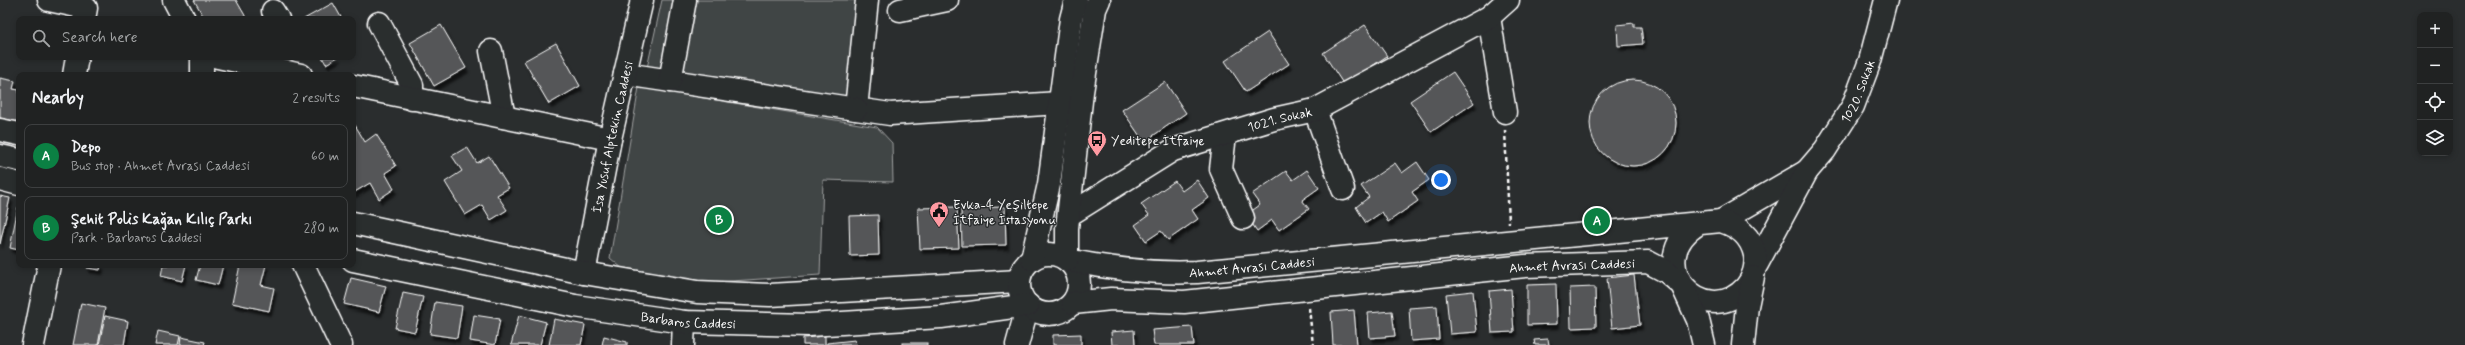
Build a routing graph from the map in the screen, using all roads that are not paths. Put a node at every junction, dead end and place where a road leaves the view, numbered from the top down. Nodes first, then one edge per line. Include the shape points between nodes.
1 (49, 0) edge
2 (174, 0) edge
3 (642, 0) edge
4 (684, 0) edge
5 (867, 0) edge
6 (947, 0) edge
7 (1076, 0) edge
8 (1099, 0) edge
9 (1508, 0) edge
10 (1886, 0) edge
11 (900, 10) dead end
12 (85, 16) edge
13 (182, 16) edge
14 (1489, 18) junction
15 (379, 23) dead end
16 (491, 51) dead end
17 (76, 60) edge
18 (202, 60) edge
19 (232, 60) edge
20 (302, 60) edge
21 (74, 72) edge
22 (202, 72) edge
23 (287, 72) edge
24 (305, 72) edge
25 (625, 74) junction
26 (670, 81) junction
27 (356, 87) edge
28 (412, 99) junction
29 (1059, 103) junction
30 (856, 109) junction
31 (1315, 110) junction
32 (1504, 112) road end
33 (504, 118) junction
34 (0, 130) edge
35 (16, 133) edge
36 (1225, 135) junction
37 (610, 139) junction
38 (0, 156) edge
39 (16, 159) edge
40 (1807, 170) junction
41 (0, 180) edge
42 (16, 183) edge
43 (1343, 189) dead end
44 (1069, 215) junction
45 (1243, 218) dead end
46 (1721, 221) junction
47 (1698, 224) junction
48 (356, 225) edge
49 (1032, 259) junction
50 (1068, 260) junction
51 (356, 261) edge
52 (48, 268) edge
53 (304, 268) edge
54 (1755, 269) junction
55 (584, 273) junction
56 (1019, 281) junction
57 (1682, 285) junction
58 (1073, 303) junction
59 (1028, 305) junction
60 (684, 322) junction
61 (33, 345) edge
62 (341, 345) edge
63 (683, 345) edge
64 (1017, 345) edge
65 (1704, 345) edge
66 (1743, 345) edge

1 - 12 main road via 86,8
2 - 13 main road
3 - 25 main road, İsa Yusuf Alptekin Caddesi
4 - 26 main road
5 - 30 main road
6 - 11 main road
7 - 29 main road
8 - 44 main road via 1095,9 1082,92
9 - 14 main road, 1021. Sokak
10 - 40 main road, 1020. Sokak via 1870,62 1853,106 1825,150
14 - 31 main road, 1021. Sokak
14 - 32 main road
15 - 28 main road via 412,85
16 - 33 main road
17 - 21 main road
18 - 22 main road
19 - 23 main road
20 - 24 main road
25 - 26 main road
25 - 37 main road, İsa Yusuf Alptekin Caddesi
26 - 30 main road
27 - 28 main road
28 - 33 main road
29 - 30 main road via 890,114
29 - 49 main road via 1049,184
31 - 36 main road, 1021. Sokak via 1274,119
31 - 43 main road
33 - 37 main road
34 - 35 main road
36 - 44 main road, 1021. Sokak via 1173,150
36 - 45 main road via 1222,169
37 - 55 main road, İsa Yusuf Alptekin Caddesi
38 - 39 main road
40 - 46 main road, 1020. Sokak
40 - 54 main road, 1020. Sokak
41 - 42 main road
44 - 50 main road
46 - 47 main road, Ahmet Avrası Caddesi
46 - 54 main road, Ahmet Avrası Caddesi via 1735,225 1746,234 1753,246
47 - 50 main road, Ahmet Avrası Caddesi via 1197,272 1158,274
47 - 57 main road, Ahmet Avrası Caddesi via 1682,237 1674,256 1674,266
48 - 55 main road
49 - 50 main road via 1050,254
49 - 56 main road via 1026,265
50 - 58 main road via 1078,276 1079,285
51 - 60 main road, Barbaros Caddesi via 575,306
52 - 61 main road
53 - 62 main road
54 - 57 main road, Ahmet Avrası Caddesi via 1741,292 1721,301 1699,299
54 - 66 main road via 1747,306
55 - 56 main road via 697,292 770,295
56 - 59 main road via 1023,298
57 - 58 main road, Ahmet Avrası Caddesi via 1667,272 1648,262 1615,262 1525,266 1184,302 1112,299
57 - 65 main road, Ahmet Avrası Caddesi via 1698,320
58 - 59 main road via 1065,309 1051,313 1036,311
59 - 60 main road, Barbaros Caddesi via 941,317 809,325
59 - 64 main road
60 - 63 main road

